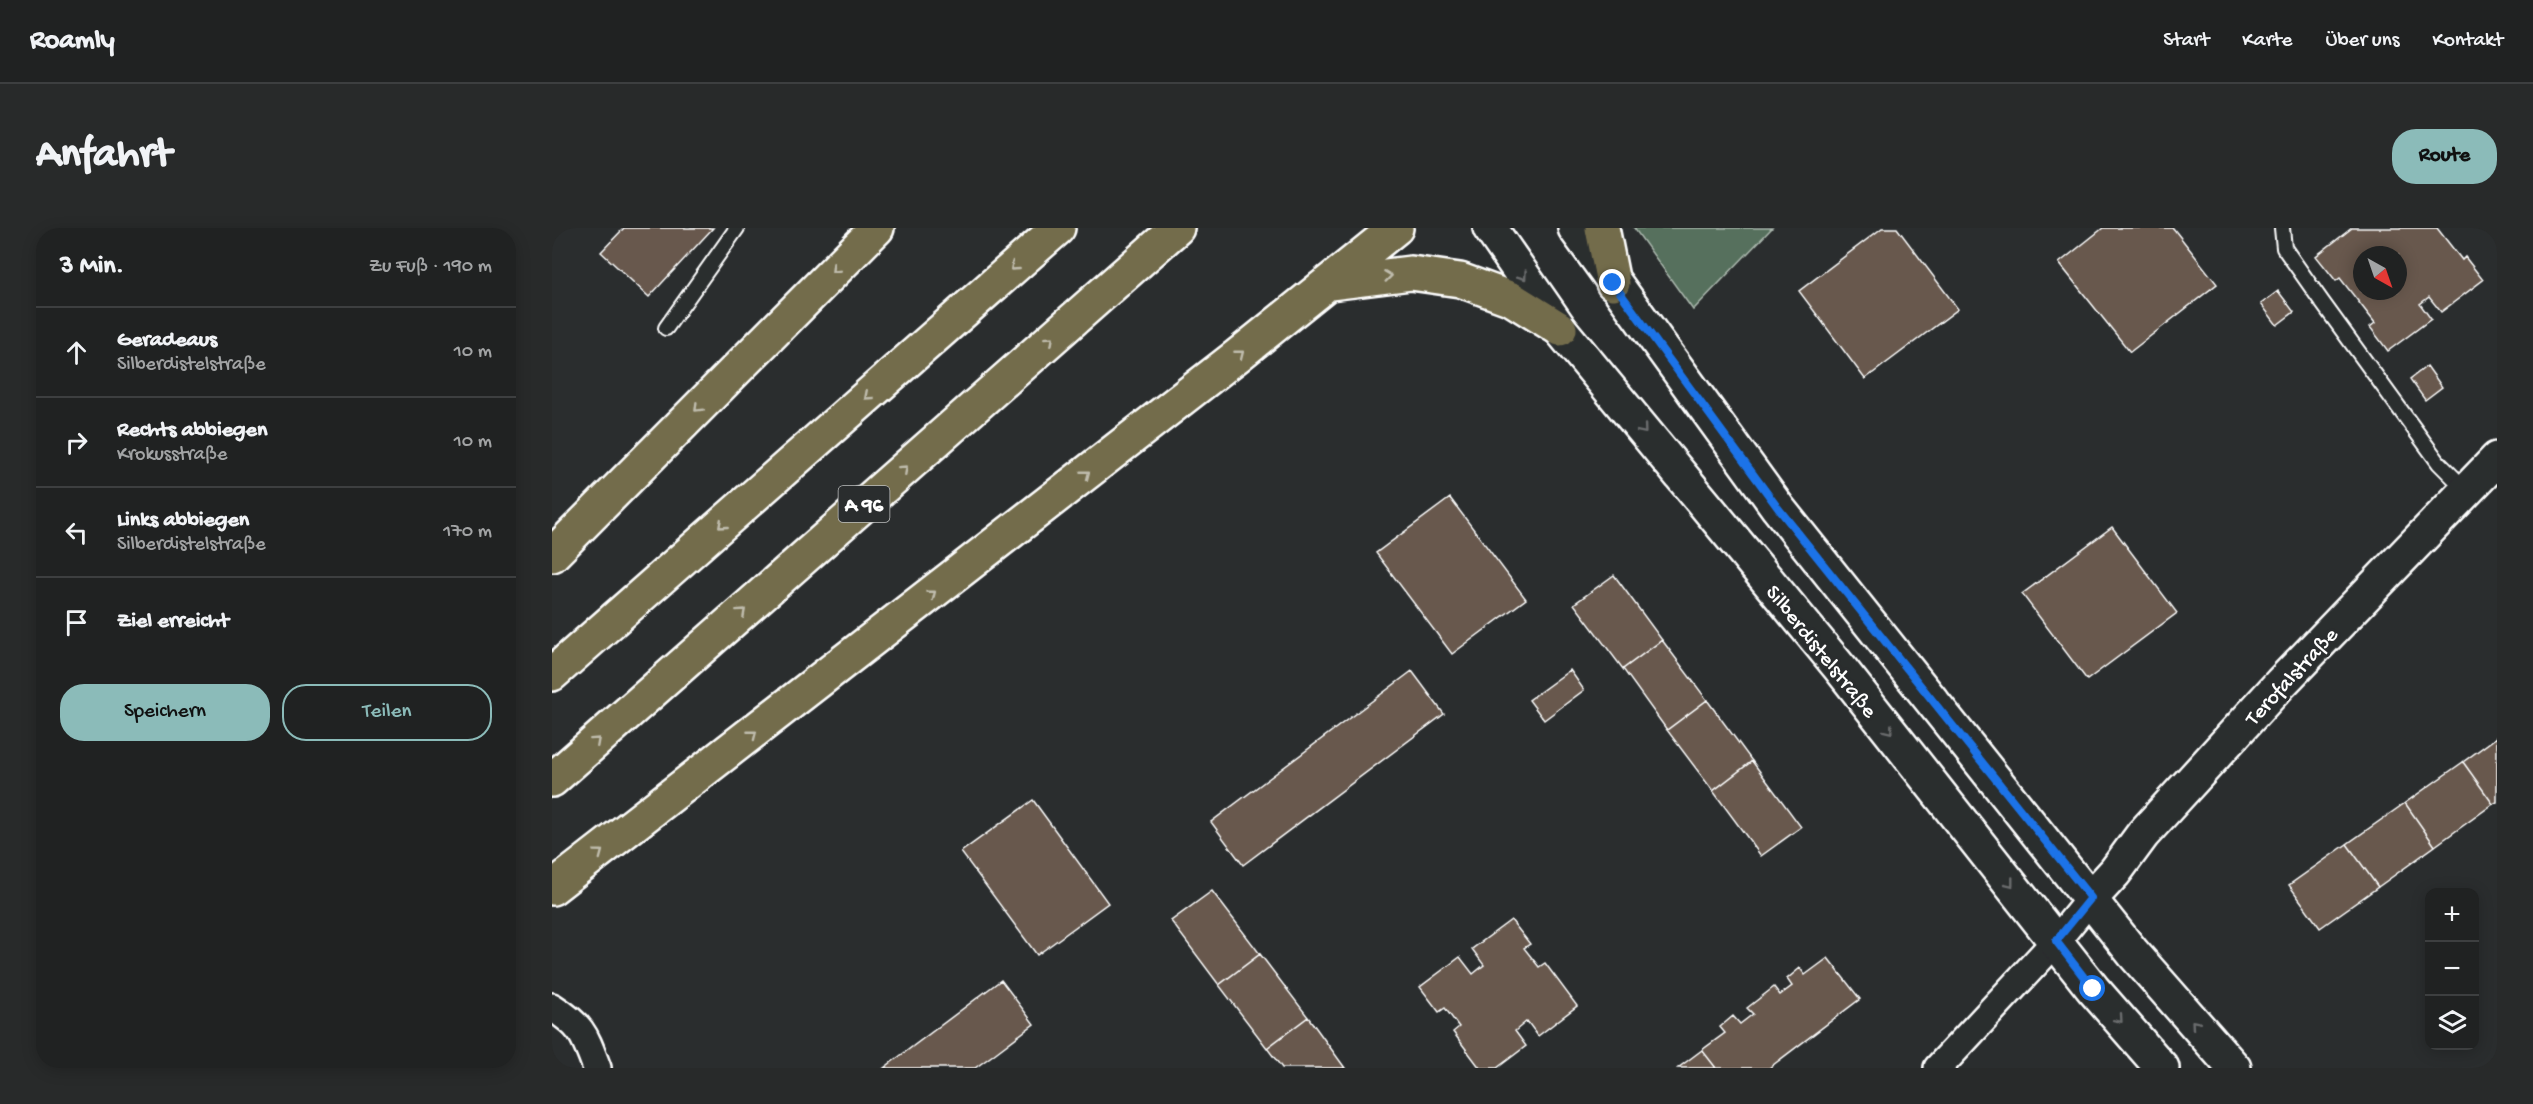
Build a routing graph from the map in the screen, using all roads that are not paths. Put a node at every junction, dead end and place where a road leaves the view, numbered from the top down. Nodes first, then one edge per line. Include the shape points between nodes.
1 (737, 228) edge
2 (877, 228) edge
3 (1058, 228) edge
4 (1177, 228) edge
5 (1396, 228) edge
6 (1490, 228) edge
7 (1575, 228) edge
8 (1602, 228) edge
9 (2282, 228) edge
10 (1330, 283) junction
11 (1613, 283) junction
12 (666, 328) dead end
13 (1560, 329) junction
14 (2497, 459) edge
15 (2466, 490) junction
16 (552, 555) edge
17 (552, 674) edge
18 (552, 780) edge
19 (552, 888) edge
20 (2091, 898) junction
21 (2056, 941) junction
22 (552, 1007) edge
23 (597, 1068) edge
24 (1938, 1068) edge
25 (2162, 1068) edge
26 (2234, 1068) edge

1 - 12 lane
2 -> 16 highway
3 -> 17 highway
18 -> 4 highway, A 96
5 - 10 highway
6 -> 13 street, Silberdistelstraße
7 - 11 street
8 - 11 highway
9 - 15 lane via 2284,248 2439,463
10 -> 13 highway via 1411,273 1460,280 1512,299
19 -> 10 highway
11 - 20 street via 1778,508
13 -> 21 street, Silberdistelstraße via 1840,668
14 - 15 street, Terofalstraße
15 - 20 street, Terofalstraße via 2281,683 2143,834
20 - 21 street
26 -> 20 street via 2133,953
21 - 24 street
21 -> 25 street, Silberdistelstraße
22 - 23 street via 575,1022

